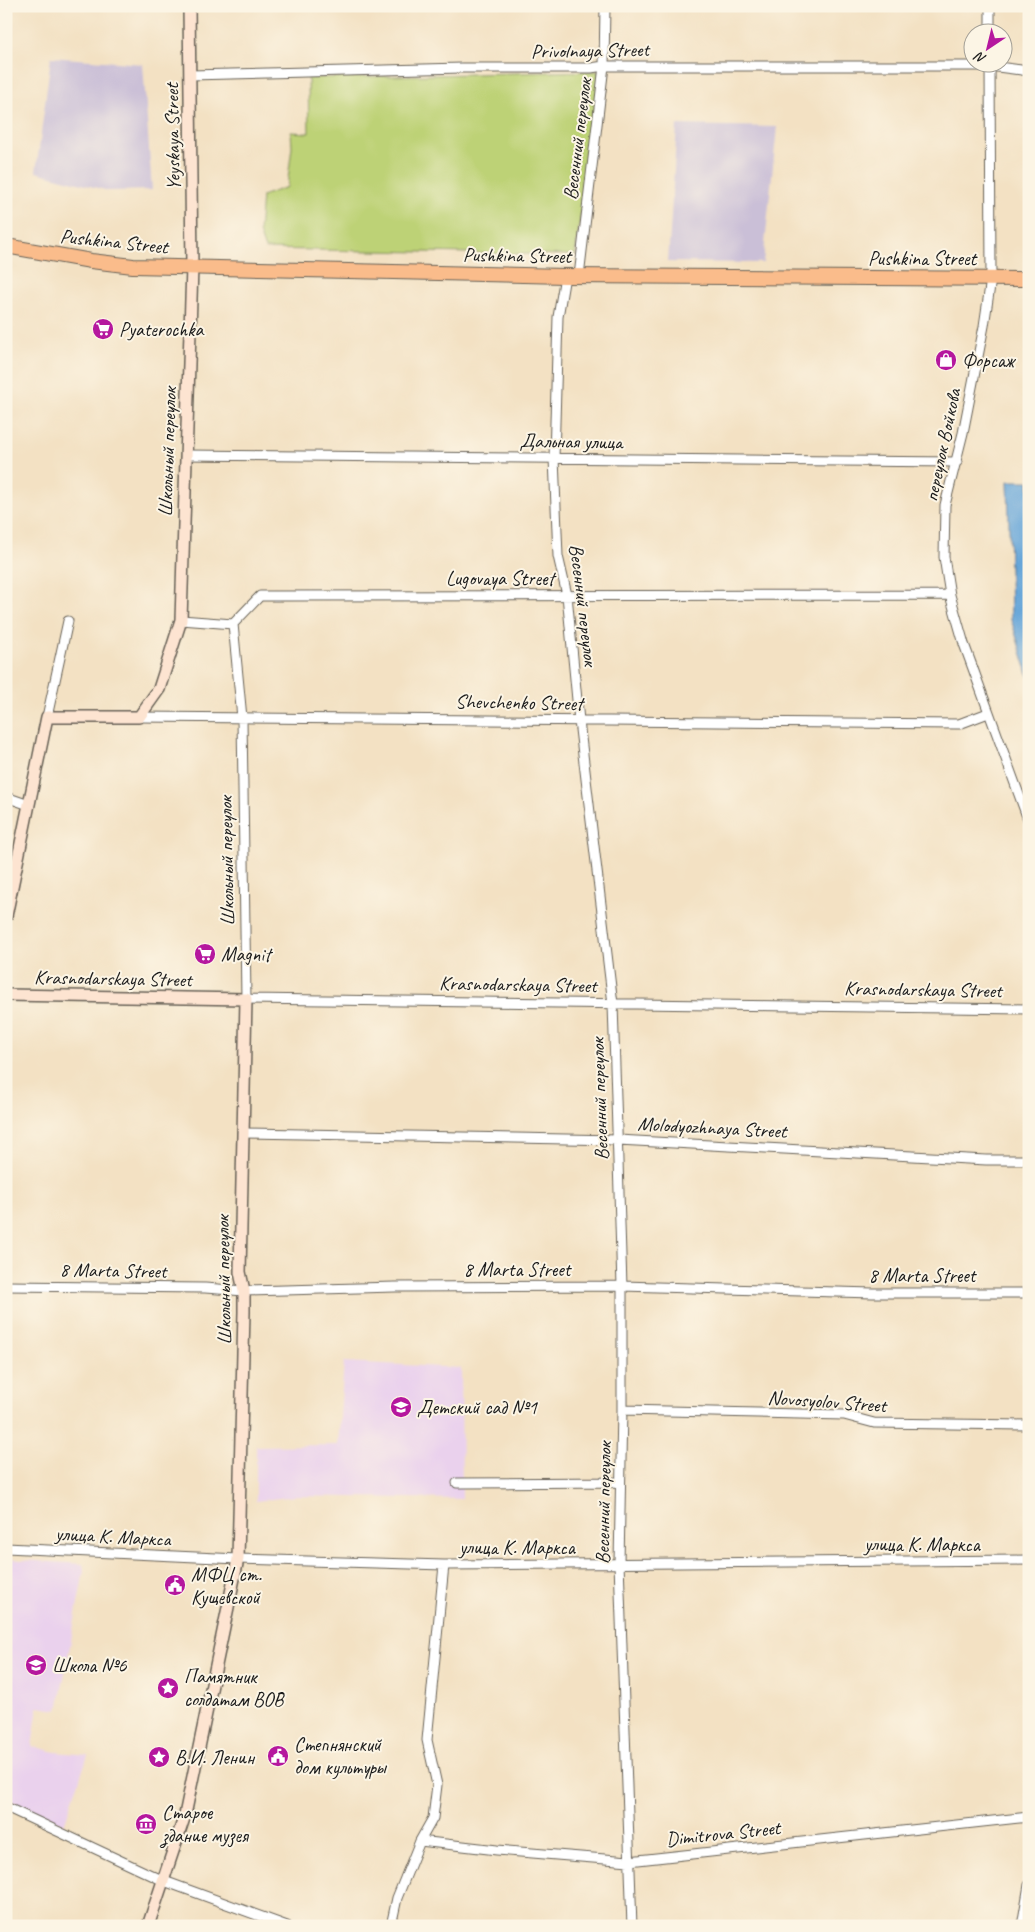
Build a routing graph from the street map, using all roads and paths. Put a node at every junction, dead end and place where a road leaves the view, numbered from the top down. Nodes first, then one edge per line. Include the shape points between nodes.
1 (189, 6) edge
2 (606, 6) edge
3 (990, 6) edge
4 (990, 22) edge
5 (962, 64) edge
6 (604, 66) junction
7 (1012, 68) edge
8 (1029, 71) edge
9 (990, 72) edge
10 (190, 75) junction
11 (6, 246) edge
12 (192, 267) junction
13 (565, 276) junction
14 (579, 276) junction
15 (991, 279) junction
16 (1029, 279) edge
17 (186, 455) junction
18 (554, 458) junction
19 (957, 462) junction
20 (567, 595) junction
21 (950, 595) junction
22 (182, 620) junction
23 (68, 621) dead end
24 (233, 624) junction
25 (988, 713) junction
26 (47, 717) junction
27 (139, 717) junction
28 (242, 718) junction
29 (579, 721) junction
30 (6, 797) edge
31 (29, 805) junction
32 (1029, 822) edge
33 (6, 916) edge
34 (6, 995) edge
35 (246, 999) junction
36 (613, 1004) junction
37 (1029, 1010) edge
38 (243, 1133) junction
39 (618, 1140) junction
40 (1029, 1160) edge
41 (6, 1286) edge
42 (622, 1286) junction
43 (244, 1291) junction
44 (1029, 1293) edge
45 (622, 1410) junction
46 (1029, 1425) edge
47 (620, 1482) junction
48 (457, 1483) dead end
49 (6, 1548) edge
50 (238, 1559) junction
51 (1029, 1560) edge
52 (619, 1564) junction
53 (444, 1565) junction
54 (6, 1807) edge
55 (1029, 1817) edge
56 (420, 1841) junction
57 (629, 1861) junction
58 (164, 1881) junction
59 (1029, 1885) edge
60 (148, 1926) edge
61 (287, 1926) edge
62 (391, 1926) edge
63 (632, 1926) edge
64 (1022, 1926) edge

1 - 10 street, Yeyskaya Street
2 - 6 street, Весенний переулок
3 - 4 street
5 - 6 street, Privolnaya Street
6 - 10 street, Privolnaya Street
6 - 14 street, Весенний переулок
7 - 8 street, Privolnaya Street
9 - 15 street, переулок Войкова
10 - 12 street, Yeyskaya Street
11 - 12 main road, Pushkina Street via 133,266
12 - 13 main road, Pushkina Street
12 - 17 street, Школьный переулок
13 - 14 main road, Pushkina Street
13 - 18 street, Весенний переулок via 558,317
14 - 15 main road, Pushkina Street
15 - 16 main road, Pushkina Street
15 - 19 street, переулок Войкова
17 - 18 street, Дальная улица
17 - 22 street, Школьный переулок
18 - 19 street, Дальная улица
18 - 20 street, Весенний переулок via 558,556
19 - 21 street, переулок Войкова via 945,505 944,558
20 - 21 street, Lugovaya Street
20 - 24 street, Lugovaya Street via 260,596
20 - 29 street, Весенний переулок
21 - 25 street, переулок Войкова
22 - 24 street
22 - 27 street, Школьный переулок via 159,689
23 - 26 street
24 - 28 street, Школьный переулок
25 - 29 street, Shevchenko Street via 959,724
25 - 32 street, переулок Войкова
26 - 27 street, Shevchenko Street
26 - 31 street
27 - 28 street, Shevchenko Street
28 - 29 street, Shevchenko Street
28 - 35 street, Школьный переулок
29 - 36 street, Весенний переулок
30 - 31 street
31 - 33 street
34 - 35 street, Krasnodarskaya Street
35 - 36 street, Krasnodarskaya Street
35 - 38 street, Школьный переулок
36 - 37 street, Krasnodarskaya Street
36 - 39 street, Весенний переулок
38 - 39 street, Molodyozhnaya Street
38 - 43 street, Школьный переулок via 240,1272
39 - 40 street, Molodyozhnaya Street
39 - 42 street, Весенний переулок
41 - 43 street, 8 Marta Street
42 - 43 street, 8 Marta Street
42 - 44 street, 8 Marta Street via 873,1293
42 - 45 street, Весенний переулок
43 - 50 street, Школьный переулок
45 - 46 street, Novosyolov Street via 844,1415 874,1423
45 - 47 street, Весенний переулок
47 - 48 street
47 - 52 street, Весенний переулок
49 - 50 street, улица К. Маркса
50 - 53 street, улица К. Маркса
50 - 58 street, Школьный переулок via 185,1815
51 - 52 street, улица К. Маркса
52 - 53 street, улица К. Маркса
52 - 57 street, Весенний переулок
53 - 56 street via 427,1740 437,1785 433,1818
54 - 58 street
55 - 57 street, Dimitrova Street
56 - 57 street, Dimitrova Street
56 - 62 street via 397,1898
57 - 63 street, Весенний переулок
58 - 60 street, Школьный переулок
58 - 61 street
59 - 64 street

